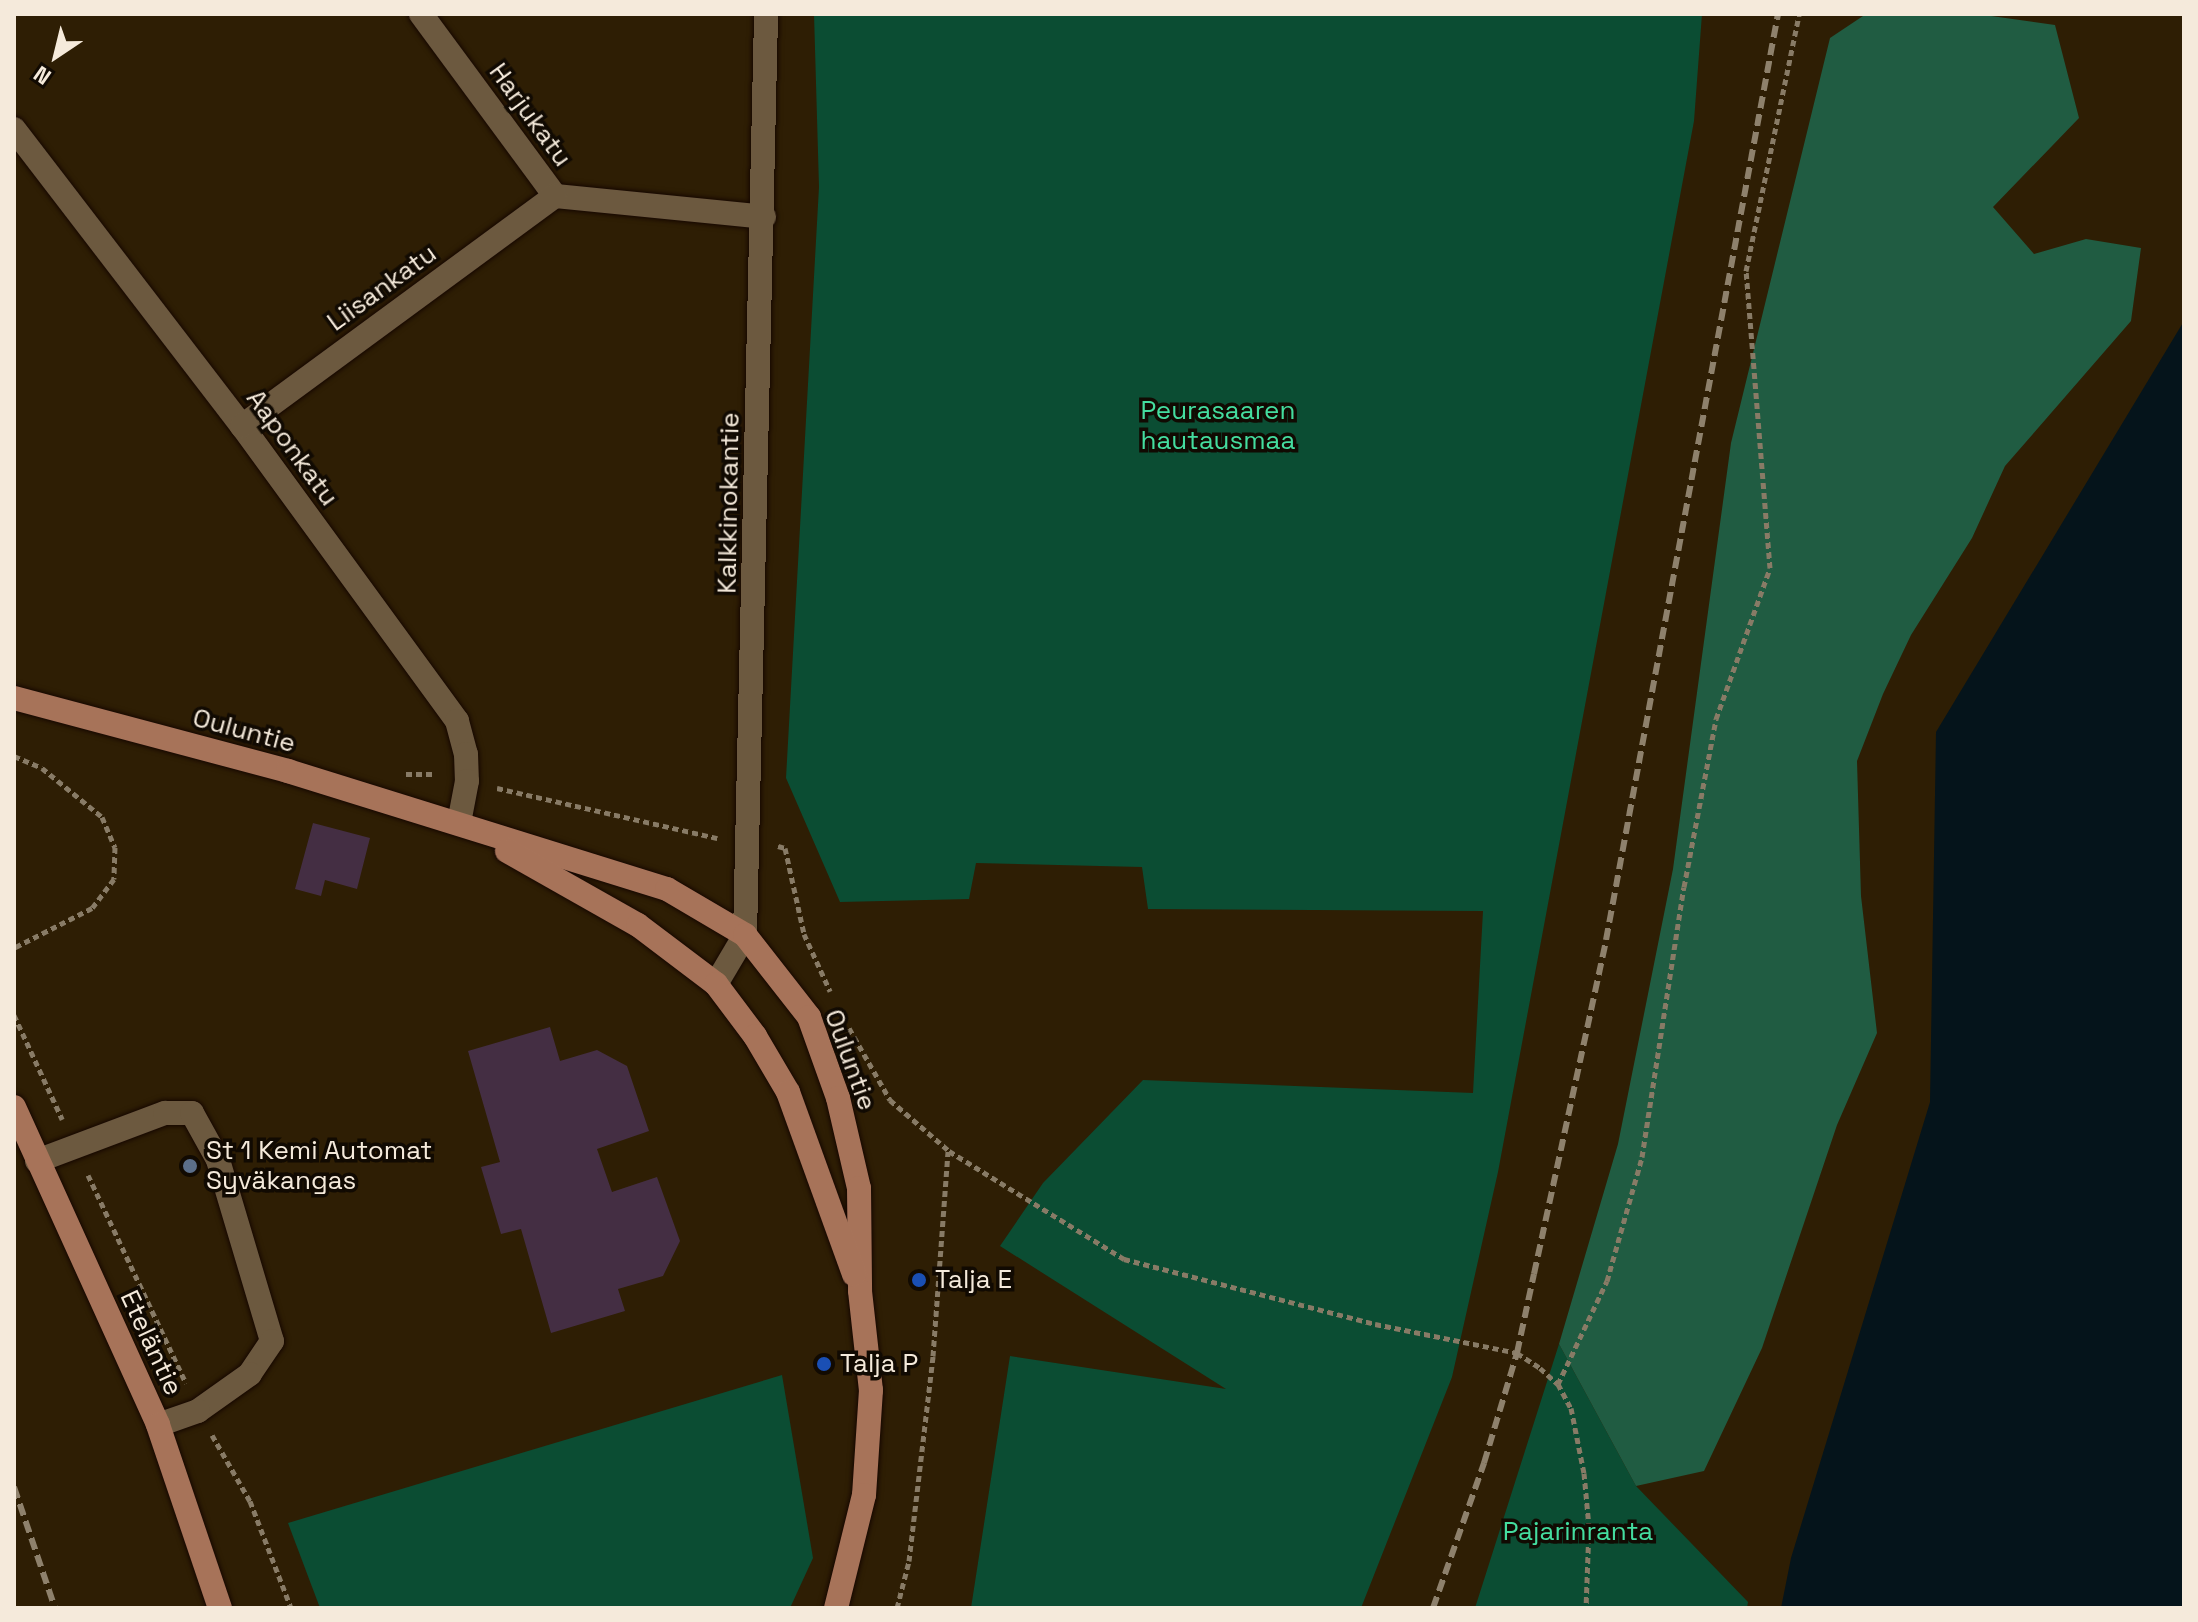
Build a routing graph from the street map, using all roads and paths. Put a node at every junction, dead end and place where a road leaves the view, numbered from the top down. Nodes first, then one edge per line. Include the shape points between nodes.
1 (421, 14) edge
2 (766, 14) edge
3 (1799, 14) edge
4 (14, 129) edge
5 (555, 196) junction
6 (764, 217) junction
7 (242, 426) junction
8 (14, 698) edge
9 (14, 756) edge
10 (391, 770) dead end
11 (467, 781) junction
12 (459, 823) junction
13 (749, 837) junction
14 (745, 935) junction
15 (14, 948) edge
16 (716, 984) junction
17 (835, 1002) dead end
18 (14, 1015) edge
19 (843, 1018) dead end
20 (14, 1107) edge
21 (75, 1148) junction
22 (949, 1151) junction
23 (37, 1161) junction
24 (860, 1291) junction
25 (1558, 1384) junction
26 (198, 1411) junction
27 (158, 1425) junction
28 (220, 1608) edge
29 (291, 1608) edge
30 (836, 1608) edge
31 (897, 1608) edge
32 (1586, 1608) edge

1 - 5 street, Harjukatu
2 - 6 street, Kalkkinokantie
3 - 25 path via 1746,271 1770,568 1716,719 1642,1157 1607,1281
4 - 7 street, Aaponkatu
5 - 6 street, Harjukatu
5 - 7 street, Liisankatu
6 - 13 street, Kalkkinokantie
7 - 11 street, Aaponkatu via 457,721
8 - 12 main road, Ouluntie
9 - 15 path via 42,768 102,817 115,847 114,879 92,908
10 - 11 path
11 - 12 street, Aaponkatu
11 - 13 path via 717,838
12 - 14 main road, Ouluntie via 667,889
12 - 16 main road, Ouluntie via 638,925
13 - 14 street, Kalkkinokantie
13 - 17 path via 785,848 804,934
14 - 16 street, Kalkkinokantie
14 - 24 main road, Ouluntie via 809,1017 838,1098 859,1188
16 - 24 main road, Ouluntie via 788,1092
18 - 21 path
19 - 22 path via 890,1100
20 - 23 main road, Eteläntie
21 - 23 street
21 - 26 path
21 - 26 street via 165,1113 192,1113 218,1160 272,1341 250,1374
22 - 25 path via 1124,1259 1375,1324 1517,1353
22 - 31 path via 933,1356 909,1561
23 - 27 main road, Eteläntie
24 - 30 main road, Ouluntie via 871,1390 864,1495
25 - 32 path via 1571,1408 1584,1473 1589,1527
26 - 27 street
26 - 29 path via 250,1501
27 - 28 main road, Eteläntie

